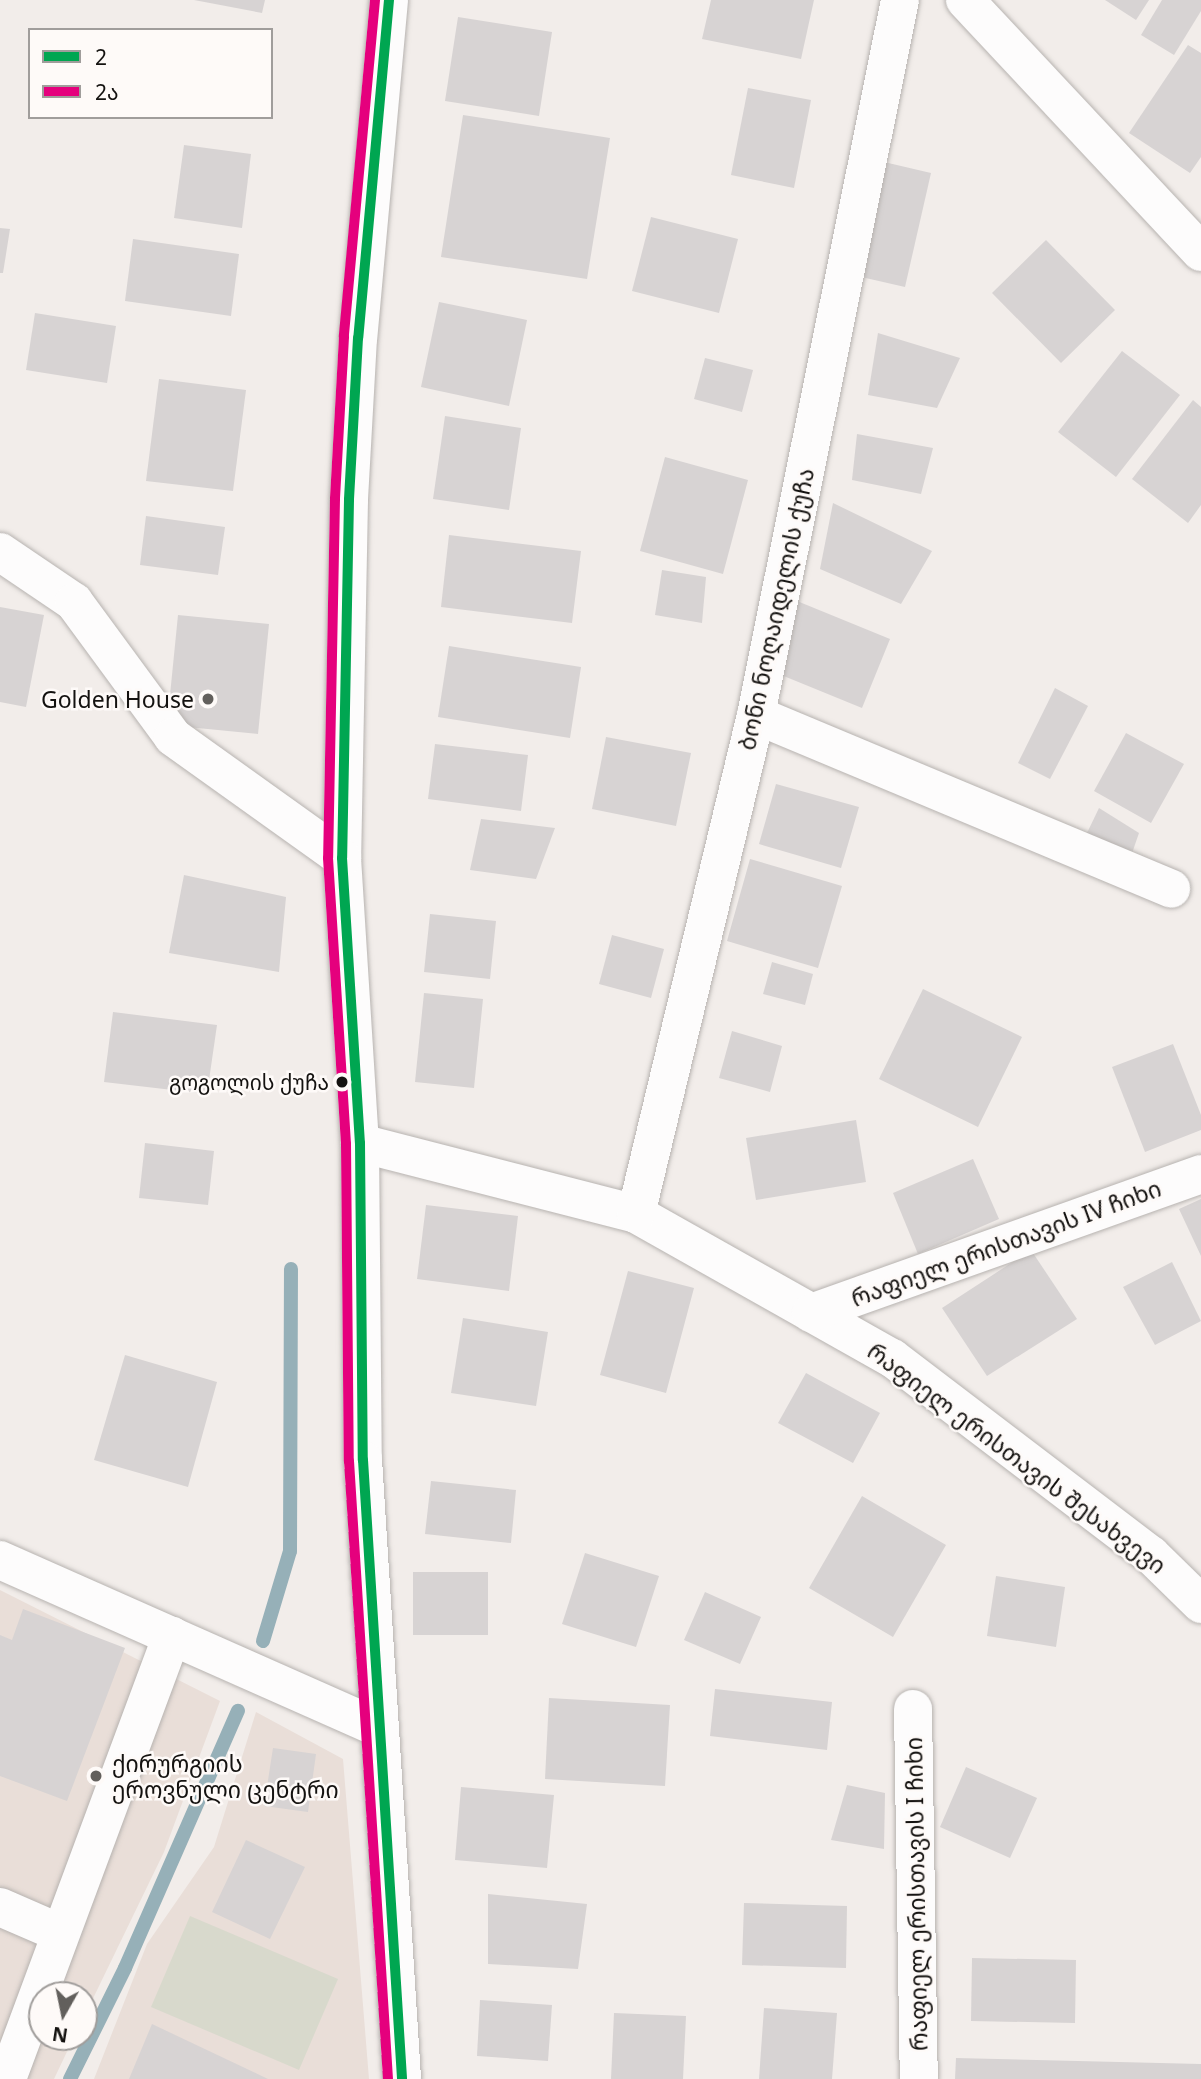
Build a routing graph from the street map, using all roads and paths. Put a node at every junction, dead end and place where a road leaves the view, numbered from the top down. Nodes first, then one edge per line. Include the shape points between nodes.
1 (389, 0) edge
2 (900, 0) edge
3 (965, 0) edge
4 (1201, 252) edge
5 (0, 552) edge
6 (756, 715) junction
7 (342, 858) junction
8 (1171, 889) dead end
9 (359, 1143) junction
10 (1201, 1174) edge
11 (636, 1214) junction
12 (811, 1313) junction
13 (0, 1560) edge
14 (1201, 1604) edge
15 (172, 1636) junction
16 (913, 1709) dead end
17 (380, 1728) junction
18 (0, 1907) edge
19 (60, 1933) junction
20 (14, 2018) edge
21 (7, 2079) edge
22 (402, 2079) edge
23 (919, 2079) edge

1 - 7 street via 357,351 349,500
2 - 6 street, ბონი ნოღაიდელის ქუჩა
3 - 4 street
5 - 7 street via 74,602 173,737
6 - 8 street
6 - 11 street, ბონი ნოღაიდელის ქუჩა
7 - 9 street
9 - 11 street, რაფიელ ერისთავის შესახვევი
9 - 17 street via 363,1460
10 - 12 street, რაფიელ ერისთავის IV ჩიხი
11 - 12 street, რაფიელ ერისთავის შესახვევი
12 - 14 street, რაფიელ ერისთავის შესახვევი via 892,1358 1151,1555
13 - 15 street
15 - 17 street
15 - 19 street
16 - 23 street, რაფიელ ერისთავის I ჩიხი
17 - 22 street
18 - 19 street
19 - 20 street
20 - 21 street

